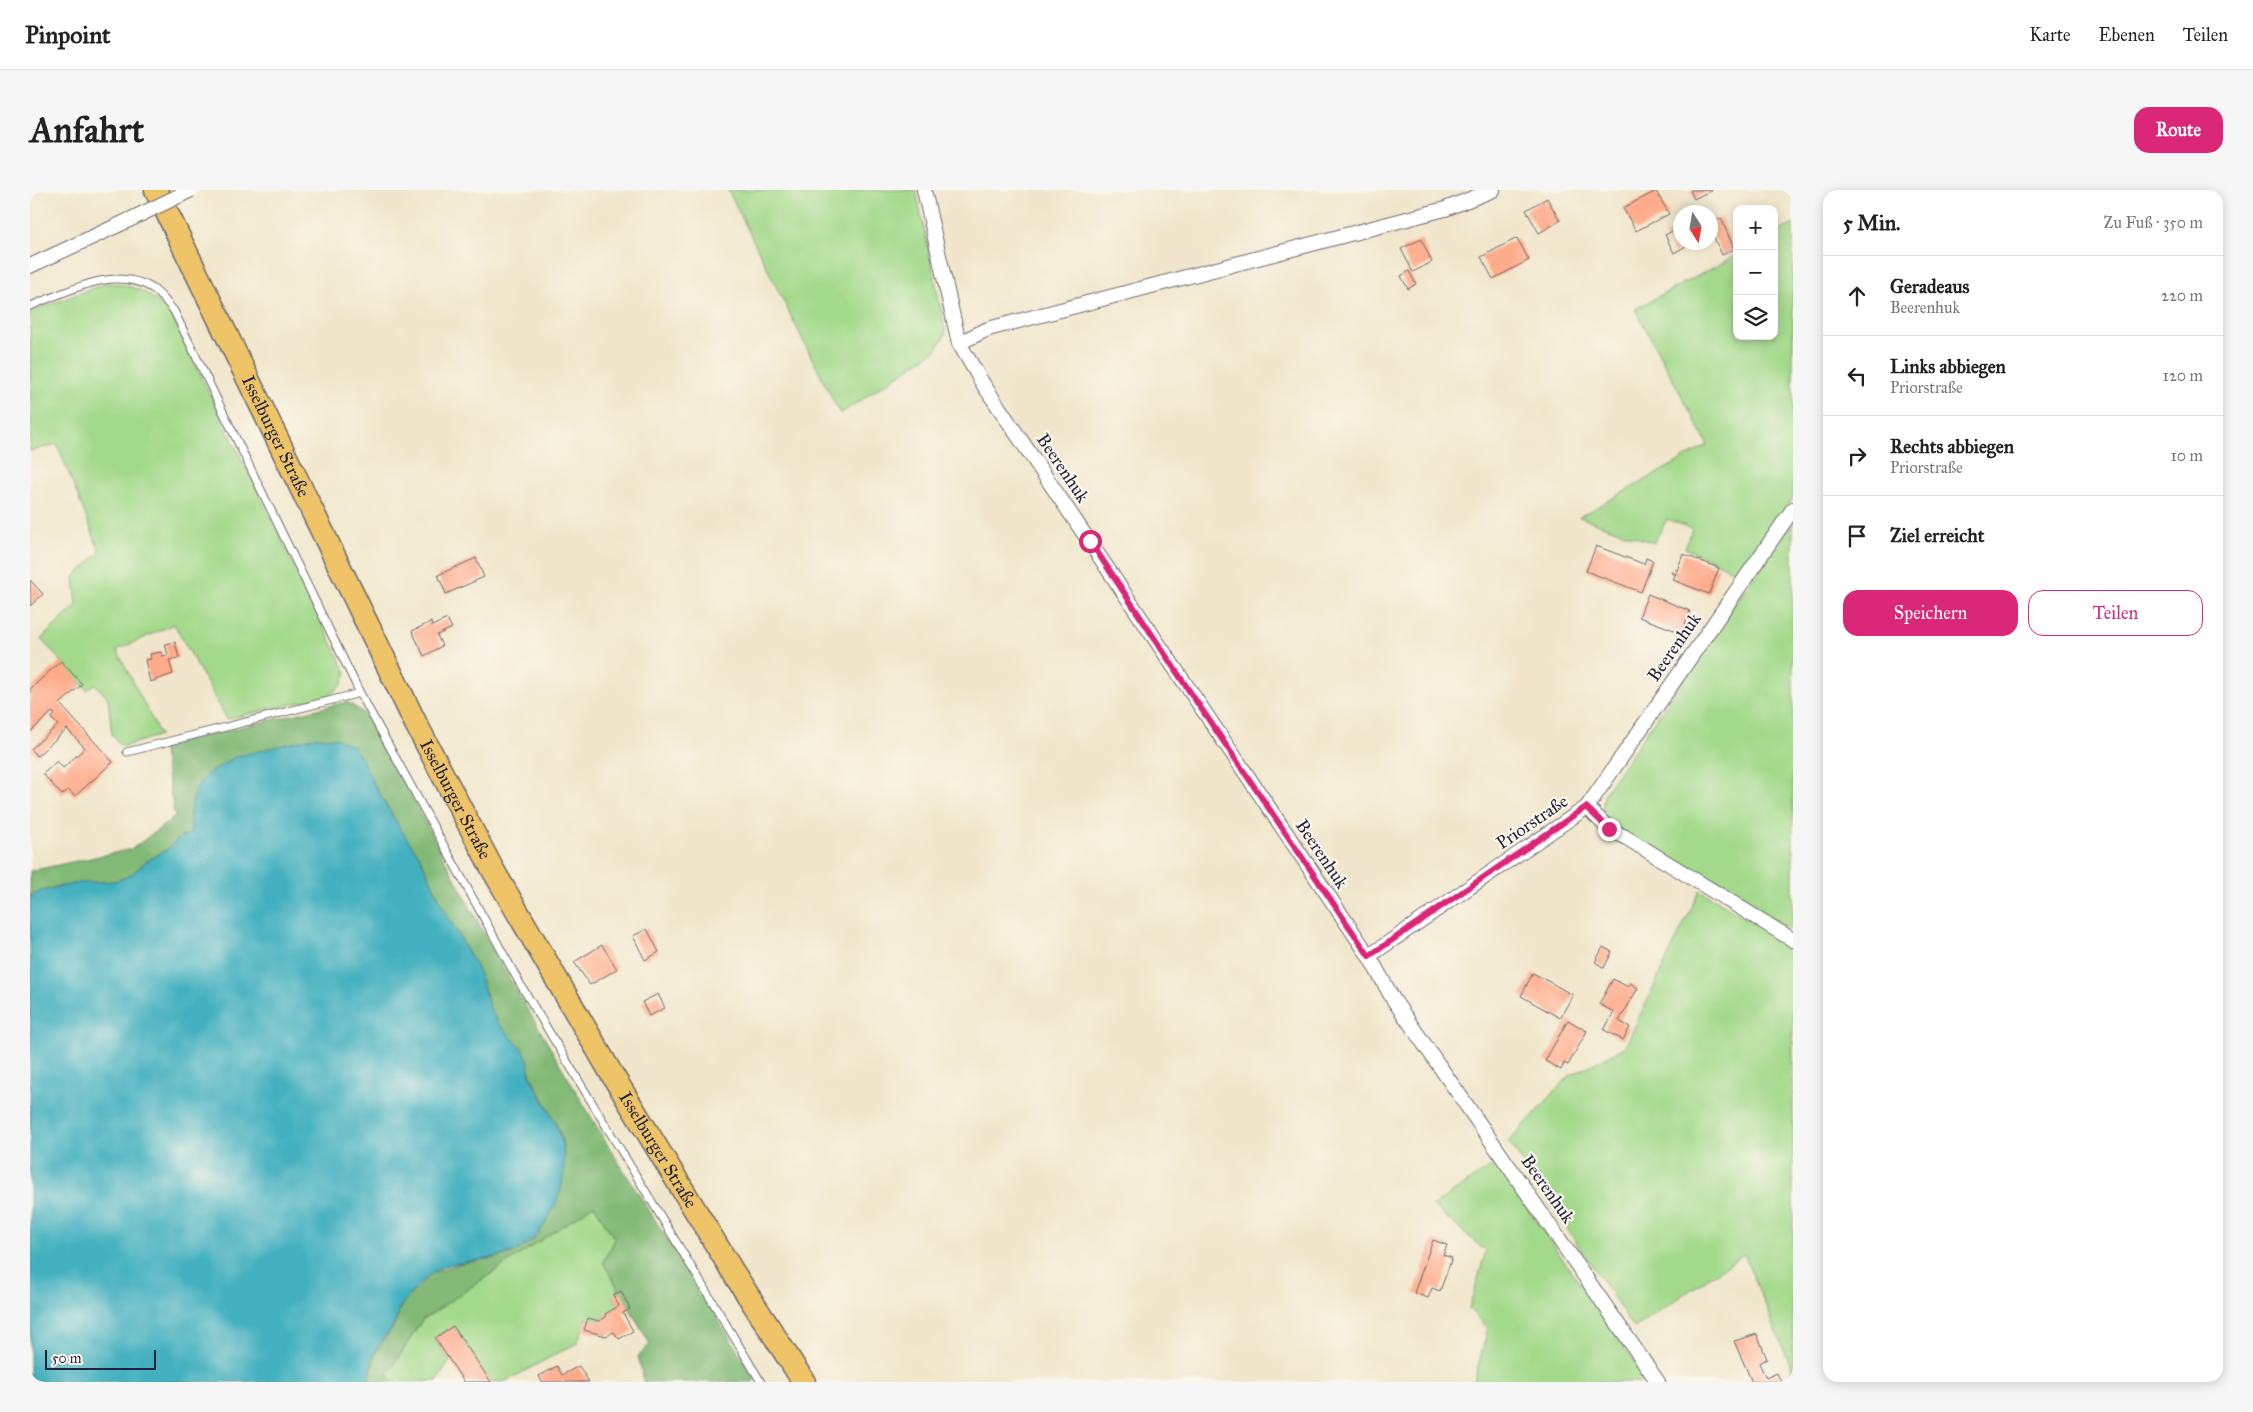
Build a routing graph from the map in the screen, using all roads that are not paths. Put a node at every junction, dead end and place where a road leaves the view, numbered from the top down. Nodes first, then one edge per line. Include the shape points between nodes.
1 (156, 190) edge
2 (191, 190) edge
3 (924, 190) edge
4 (1493, 190) edge
5 (30, 266) edge
6 (30, 306) edge
7 (959, 343) junction
8 (1793, 509) edge
9 (360, 693) junction
10 (127, 752) dead end
11 (1586, 807) junction
12 (1793, 940) edge
13 (1369, 956) junction
14 (761, 1382) edge
15 (804, 1382) edge
16 (1658, 1382) edge

1 - 15 main road, Isselburger Straße via 416,724 493,870 610,1072
2 - 5 street, bridge
3 - 7 street, Beerenhuk
4 - 7 street via 1446,209 988,329
6 - 9 lane via 96,281 116,278 153,289 174,311
7 - 13 street, Beerenhuk via 983,384
8 - 11 street, Beerenhuk
9 - 10 lane
9 - 14 lane via 519,982
11 - 12 street, Priorstraße via 1609,829
11 - 13 street, Priorstraße
13 - 16 street, Beerenhuk via 1393,999

